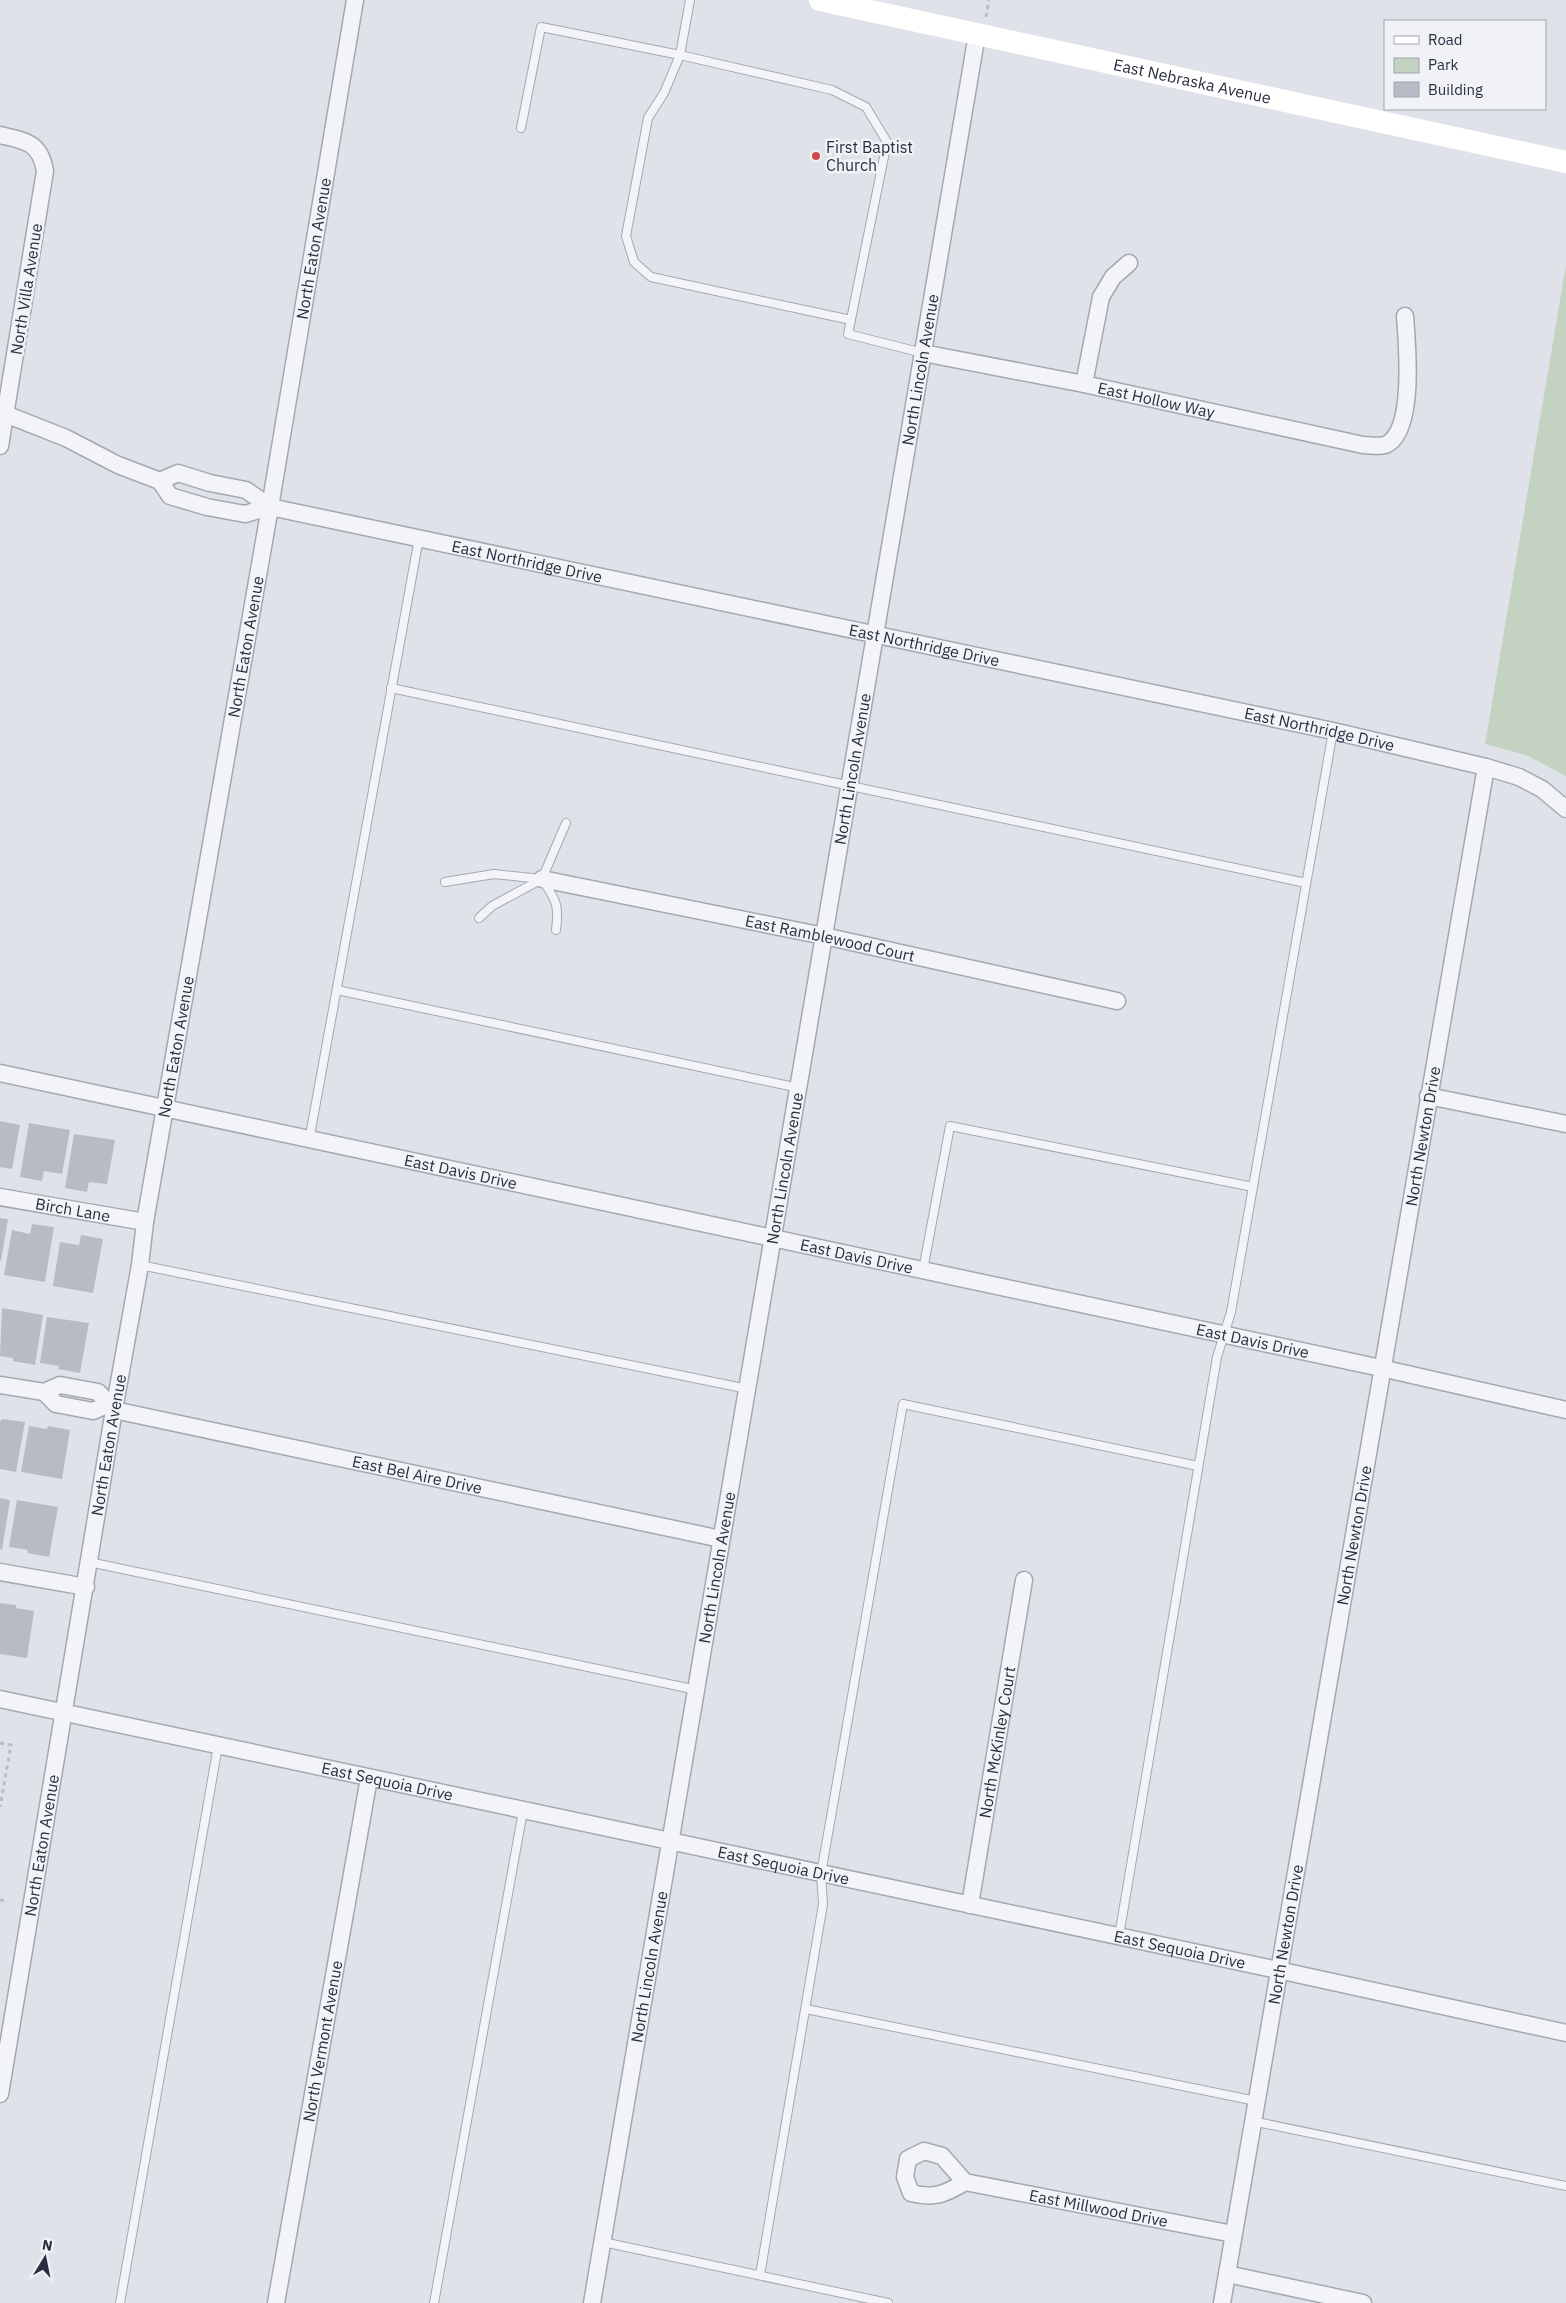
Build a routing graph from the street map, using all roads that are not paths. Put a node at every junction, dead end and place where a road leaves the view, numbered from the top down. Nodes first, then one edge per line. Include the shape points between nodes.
1 (355, 0) edge
2 (690, 0) edge
3 (820, 0) edge
4 (978, 34) junction
5 (680, 54) junction
6 (521, 128) dead end
7 (0, 135) edge
8 (1566, 162) edge
9 (1129, 263) dead end
10 (1405, 316) dead end
11 (851, 320) junction
12 (923, 353) junction
13 (1084, 384) junction
14 (3, 412) edge
15 (0, 446) edge
16 (160, 481) junction
17 (270, 507) junction
18 (418, 538) junction
19 (875, 635) junction
20 (391, 688) junction
21 (1333, 732) junction
22 (1486, 767) junction
23 (850, 786) junction
24 (1566, 809) edge
25 (566, 823) dead end
26 (542, 879) junction
27 (445, 882) dead end
28 (1306, 884) junction
29 (480, 918) dead end
30 (556, 930) dead end
31 (824, 936) junction
32 (336, 990) junction
33 (1117, 1001) dead end
34 (0, 1073) edge
35 (800, 1088) junction
36 (1428, 1096) junction
37 (165, 1108) junction
38 (1566, 1124) edge
39 (309, 1141) junction
40 (1254, 1187) junction
41 (0, 1197) edge
42 (145, 1222) junction
43 (774, 1238) junction
44 (140, 1265) junction
45 (922, 1270) junction
46 (1224, 1335) junction
47 (1381, 1368) junction
48 (0, 1385) edge
49 (748, 1389) junction
50 (112, 1406) junction
51 (1566, 1410) edge
52 (1198, 1466) junction
53 (721, 1539) junction
54 (89, 1562) junction
55 (0, 1572) edge
56 (1024, 1580) dead end
57 (86, 1586) junction
58 (697, 1690) junction
59 (0, 1699) edge
60 (64, 1713) junction
61 (218, 1746) junction
62 (369, 1778) junction
63 (523, 1811) junction
64 (670, 1842) junction
65 (821, 1874) junction
66 (970, 1905) junction
67 (1119, 1936) junction
68 (1278, 1970) junction
69 (806, 2009) junction
70 (1566, 2033) edge
71 (0, 2094) edge
72 (1256, 2100) junction
73 (1252, 2120) junction
74 (964, 2182) dead end
75 (1566, 2186) edge
76 (1233, 2234) junction
77 (602, 2242) junction
78 (1227, 2274) junction
79 (760, 2275) junction
80 (120, 2303) edge
81 (276, 2303) edge
82 (434, 2303) edge
83 (592, 2303) edge
84 (888, 2303) edge
85 (1222, 2303) edge
86 (1363, 2303) edge

1 - 17 street, North Eaton Avenue
2 - 5 lane
3 - 4 street, East Nebraska Avenue
4 - 8 street, East Nebraska Avenue
4 - 12 street, North Lincoln Avenue
5 - 6 lane via 541,27
5 - 11 lane via 832,90 866,106 887,142
5 - 11 lane via 664,93 648,118 626,236 634,262 651,278
7 - 14 street, North Villa Avenue via 32,145 40,152 45,171
9 - 13 street via 1113,277 1101,297
10 - 13 street, East Hollow Way via 1409,360 1407,394 1397,432 1389,443 1379,446
11 - 12 lane via 848,334
12 - 13 street, East Hollow Way
12 - 19 street, North Lincoln Avenue
14 - 15 street, North Villa Avenue
14 - 16 street, East Northridge Drive
16 - 17 street, East Northridge Drive via 178,473 246,490
16 - 17 street, East Northridge Drive via 170,496 207,507 245,514
17 - 18 street, East Northridge Drive
17 - 37 street, North Eaton Avenue
18 - 19 street, East Northridge Drive
18 - 20 lane
19 - 21 street, East Northridge Drive
19 - 23 street, North Lincoln Avenue
20 - 23 lane
20 - 32 lane
21 - 22 street, East Northridge Drive
21 - 28 lane
22 - 24 street, East Northridge Drive via 1519,777 1542,789
22 - 36 street, North Newton Drive
23 - 28 lane
23 - 31 street, North Lincoln Avenue
25 - 26 lane
26 - 27 lane via 494,874
26 - 29 lane via 492,906
26 - 30 lane via 559,910
26 - 31 street, East Ramblewood Court
28 - 40 lane
31 - 33 street, East Ramblewood Court
31 - 35 street, North Lincoln Avenue
32 - 35 lane
32 - 39 lane
34 - 37 street, East Davis Drive
35 - 43 street, North Lincoln Avenue
36 - 38 street
36 - 47 street, North Newton Drive
37 - 39 street, East Davis Drive
37 - 42 street, North Eaton Avenue
39 - 43 street, East Davis Drive
40 - 45 lane via 950,1126
40 - 46 lane
41 - 42 street, Birch Lane
42 - 44 street, North Eaton Avenue
43 - 45 street, East Davis Drive
43 - 49 street, North Lincoln Avenue
44 - 49 lane
44 - 50 street, North Eaton Avenue
45 - 46 street, East Davis Drive
46 - 47 street, East Davis Drive
46 - 52 lane
47 - 51 street, East Davis Drive
47 - 68 street, North Newton Drive
48 - 50 street via 44,1392 56,1404 93,1411
49 - 53 street, North Lincoln Avenue
50 - 53 street, East Bel Aire Drive
50 - 54 street, North Eaton Avenue
52 - 65 lane via 903,1404
52 - 67 lane
53 - 58 street, North Lincoln Avenue
54 - 57 street, North Eaton Avenue
54 - 58 lane
55 - 57 street
56 - 66 street, North McKinley Court
57 - 60 street, North Eaton Avenue
58 - 64 street, North Lincoln Avenue
59 - 60 street, East Sequoia Drive
60 - 61 street, East Sequoia Drive
60 - 71 street, North Eaton Avenue
61 - 62 street, East Sequoia Drive
61 - 80 lane
62 - 63 street, East Sequoia Drive
62 - 81 street, North Vermont Avenue
63 - 64 street, East Sequoia Drive
63 - 82 lane
64 - 65 street, East Sequoia Drive
64 - 77 street, North Lincoln Avenue
65 - 66 street, East Sequoia Drive
65 - 69 lane via 822,1904
66 - 67 street, East Sequoia Drive
67 - 68 street, East Sequoia Drive
68 - 70 street, East Sequoia Drive
68 - 72 street, North Newton Drive
69 - 72 lane
69 - 79 lane
72 - 73 street, North Newton Drive
73 - 75 lane
73 - 76 street, North Newton Drive
74 - 76 street, East Millwood Drive
76 - 78 street, North Newton Drive
77 - 79 lane
77 - 83 street, North Lincoln Avenue
78 - 85 street, North Newton Drive
78 - 86 street
79 - 84 lane

